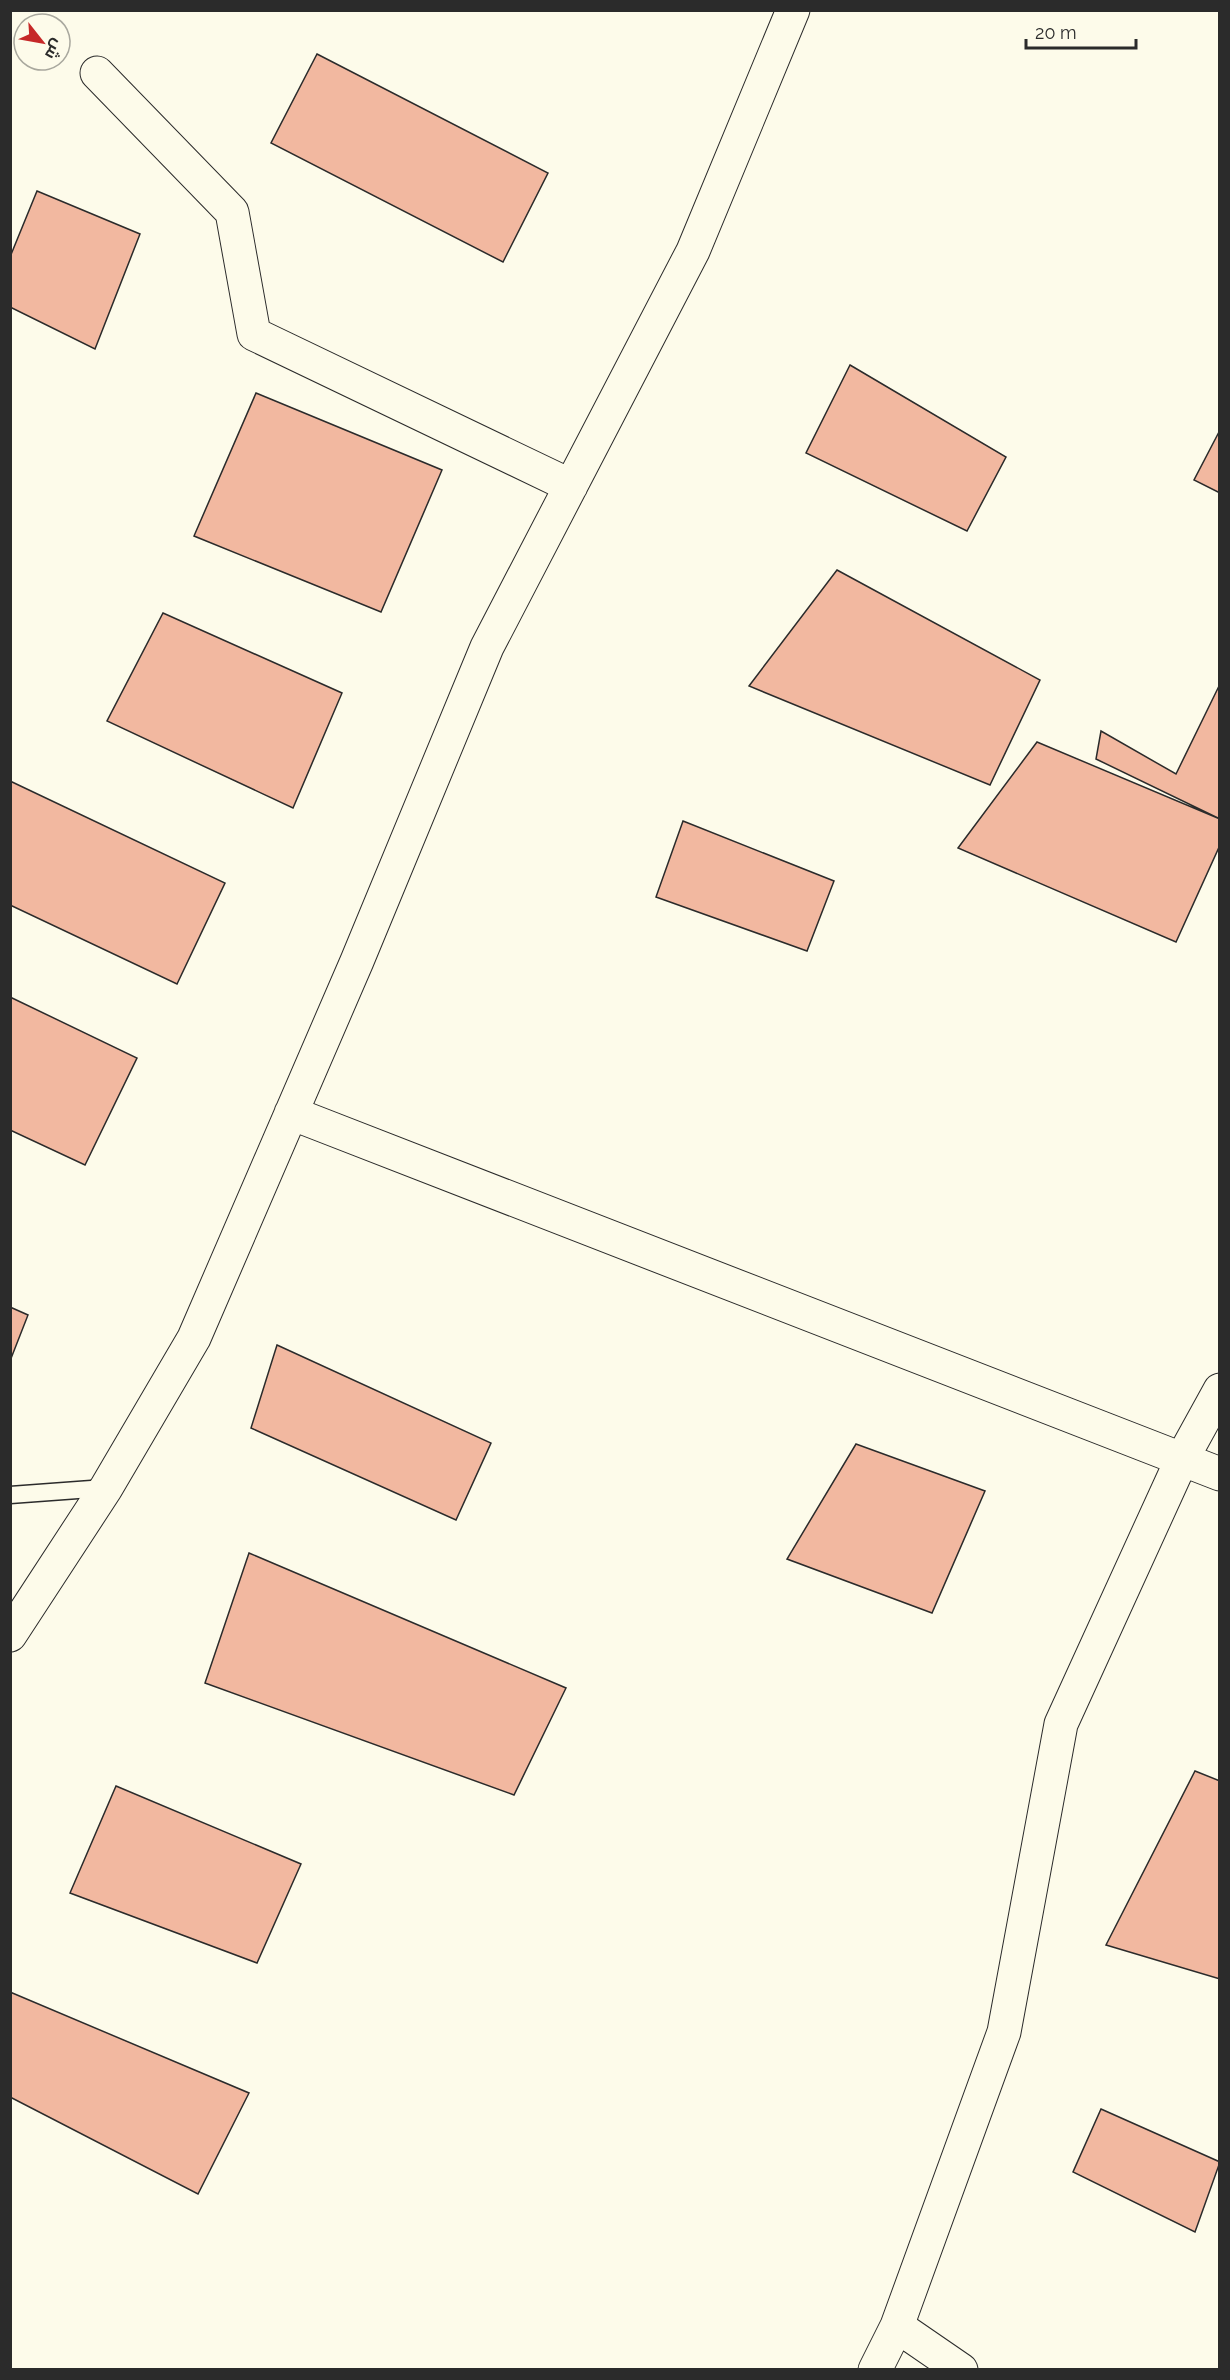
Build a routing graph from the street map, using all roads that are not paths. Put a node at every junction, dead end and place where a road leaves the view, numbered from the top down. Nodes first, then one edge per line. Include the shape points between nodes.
1 (794, 10) edge
2 (98, 73) dead end
3 (571, 486) junction
4 (291, 1113) junction
5 (1220, 1390) edge
6 (1182, 1459) junction
7 (1220, 1474) edge
8 (106, 1488) junction
9 (10, 1495) edge
10 (10, 1635) edge
11 (897, 2326) junction
12 (875, 2370) edge
13 (961, 2370) edge

1 - 3 street via 693,251
2 - 3 street via 232,212 254,334
3 - 4 street via 487,647
4 - 6 street
4 - 8 street via 194,1338
5 - 6 street
6 - 7 street
6 - 11 street via 1061,1724 1004,2032
8 - 9 lane
8 - 10 street
11 - 12 street
11 - 13 street

